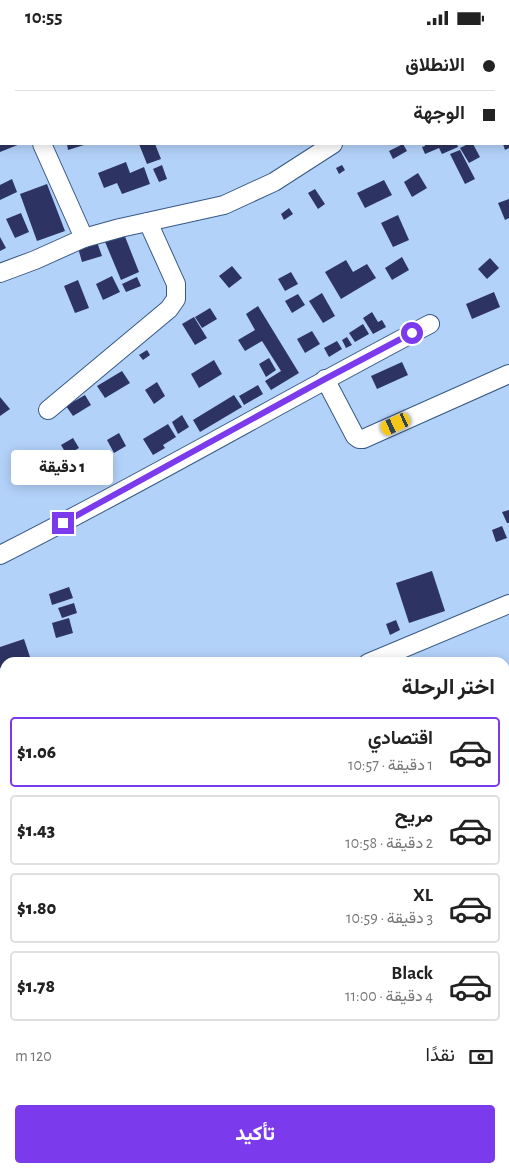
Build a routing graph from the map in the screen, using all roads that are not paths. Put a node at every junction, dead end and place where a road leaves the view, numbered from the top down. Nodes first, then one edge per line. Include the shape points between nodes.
1 (42, 145) edge
2 (331, 145) edge
3 (148, 223) junction
4 (84, 238) junction
5 (0, 273) edge
6 (430, 324) dead end
7 (509, 374) edge
8 (325, 379) junction
9 (48, 410) dead end
10 (0, 555) edge
11 (509, 604) edge
12 (382, 657) edge

1 - 4 street
2 - 3 street via 274,181 224,205
3 - 4 street
3 - 9 street via 176,284 176,299 169,309
4 - 5 street
6 - 8 street
7 - 8 street via 363,439 355,436
8 - 10 street
11 - 12 street

